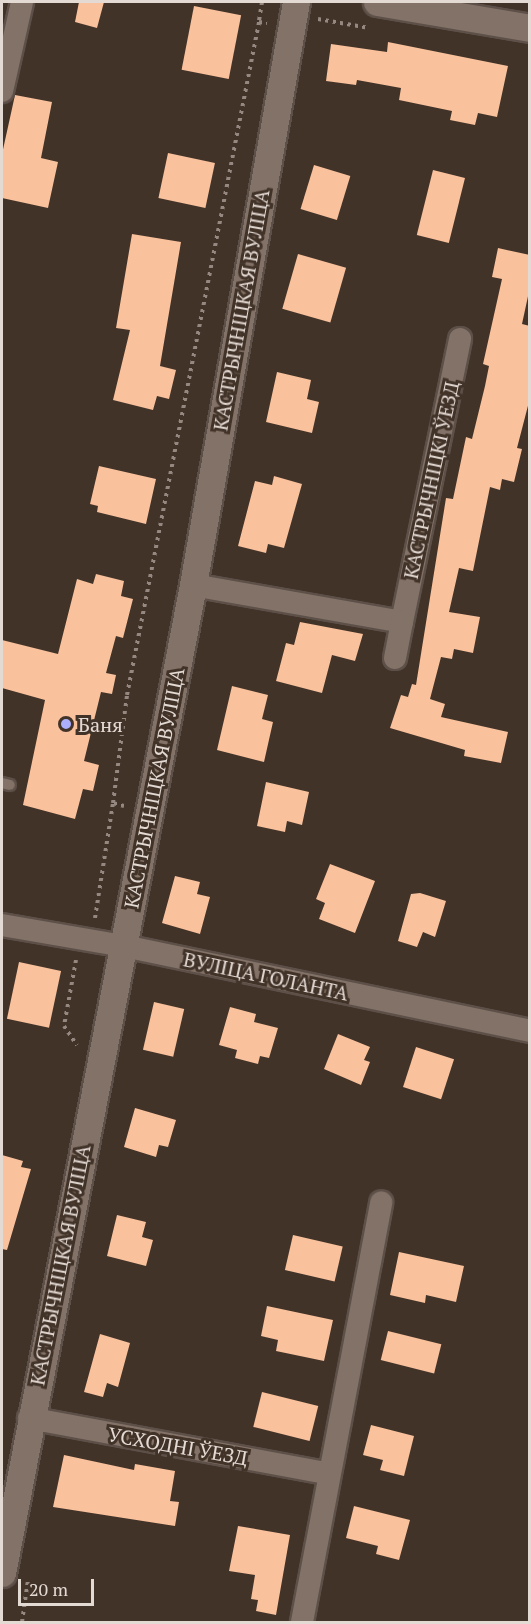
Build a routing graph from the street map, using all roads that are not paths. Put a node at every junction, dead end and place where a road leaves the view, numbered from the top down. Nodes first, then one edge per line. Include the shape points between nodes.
1 (22, 2) edge
2 (296, 2) edge
3 (377, 2) edge
4 (530, 28) edge
5 (2, 91) edge
6 (460, 339) dead end
7 (193, 585) junction
8 (402, 622) junction
9 (395, 658) dead end
10 (2, 925) edge
11 (124, 946) junction
12 (530, 1031) edge
13 (381, 1202) dead end
14 (29, 1418) junction
15 (327, 1473) junction
16 (2, 1573) edge
17 (302, 1623) edge

1 - 5 street
2 - 7 street, КАСТРЫЧНІЦКАЯ ВУЛІЦА
3 - 4 street
6 - 8 street, КАСТРЫЧНІЦКІ ЎЕЗД
7 - 8 street
7 - 11 street, КАСТРЫЧНІЦКАЯ ВУЛІЦА
8 - 9 street, КАСТРЫЧНІЦКІ ЎЕЗД
10 - 11 street, ВУЛІЦА ГОЛАНТА
11 - 12 street, ВУЛІЦА ГОЛАНТА
11 - 14 street, КАСТРЫЧНІЦКАЯ ВУЛІЦА
13 - 15 street
14 - 15 street, УСХОДНІ ЎЕЗД
14 - 16 street, КАСТРЫЧНІЦКАЯ ВУЛІЦА
15 - 17 street

